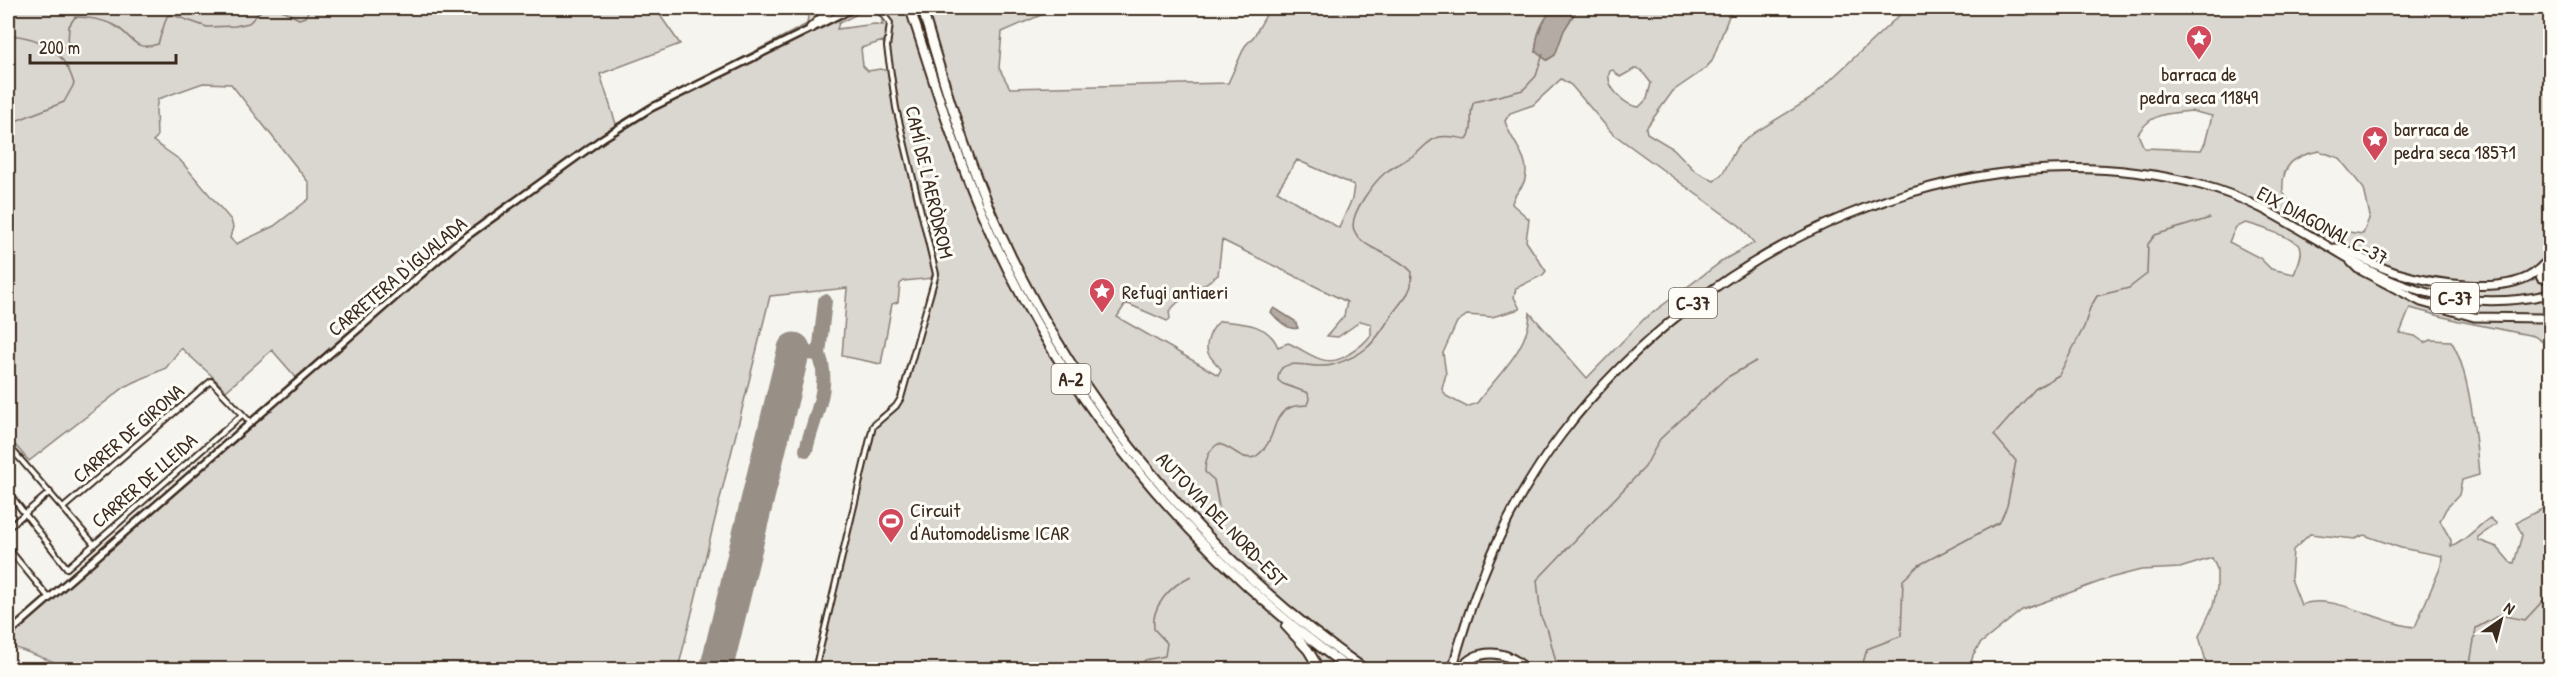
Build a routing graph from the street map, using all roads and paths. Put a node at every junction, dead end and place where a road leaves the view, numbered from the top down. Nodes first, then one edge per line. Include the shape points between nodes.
1 (853, 8) edge
2 (878, 8) edge
3 (910, 8) edge
4 (922, 8) edge
5 (839, 9) edge
6 (811, 28) joint
7 (2334, 248) junction
8 (2348, 257) junction
9 (2550, 265) edge
10 (2538, 270) junction
11 (2549, 287) edge
12 (2550, 309) edge
13 (2550, 320) edge
14 (242, 415) junction
15 (250, 422) junction
16 (8, 444) edge
17 (8, 492) edge
18 (50, 492) junction
19 (63, 508) junction
20 (24, 514) junction
21 (8, 528) edge
22 (94, 544) junction
23 (8, 548) edge
24 (49, 598) junction
25 (1269, 607) junction
26 (8, 634) edge
27 (815, 669) edge
28 (1320, 669) edge
29 (1351, 669) edge
30 (1366, 669) edge
31 (1452, 669) edge
32 (1460, 669) edge
33 (1526, 669) edge

1 - 5 street
2 - 27 street, CAMÍ DE L'AERÒDROM via 890,23 887,46 896,108 936,274 901,398 873,426
3 - 25 highway, AUTOVIA DEL NORD-EST / A-2 via 976,201 1052,350 1103,425 1171,510
4 - 30 highway, AUTOVIA DEL NORD-EST / A-2 via 957,125 987,202 1028,288 1082,380 1149,470 1215,543 1289,611
5 - 6 highway
6 - 15 street, CARRETERA D'IGUALADA via 651,108 603,138 456,244
7 - 8 highway, EIX DIAGONAL C-37 / C-37
7 - 10 highway via 2343,248 2392,271 2445,282 2513,283
7 - 31 highway, EIX DIAGONAL C-37 / C-37 via 2280,216 2204,186 2158,175 2106,170 2028,171 1971,178 1885,200 1818,226 1755,260 1694,302 1604,382 1560,436 1498,541
8 - 11 highway, EIX DIAGONAL C-37 / C-37 via 2396,282 2453,298 2514,301
8 - 13 highway via 2358,269 2421,302 2474,316
9 - 10 highway via 2544,264
10 - 11 highway
12 - 13 highway
14 - 15 street
14 - 19 street, CARRER DE GIRONA via 211,381
14 - 22 street, CARRER DE LLEIDA
15 - 24 street, CARRETERA D'IGUALADA
16 - 18 street
17 - 20 street
18 - 19 street
18 - 20 street
19 - 22 street
20 - 21 street
20 - 22 street, CARRER DE LLEIDA via 67,568
23 - 24 street
24 - 26 street, CARRETERA D'IGUALADA
25 - 28 highway
25 - 29 highway, AUTOVIA DEL NORD-EST / A-2
32 - 33 highway via 1478,656 1495,653 1512,658

